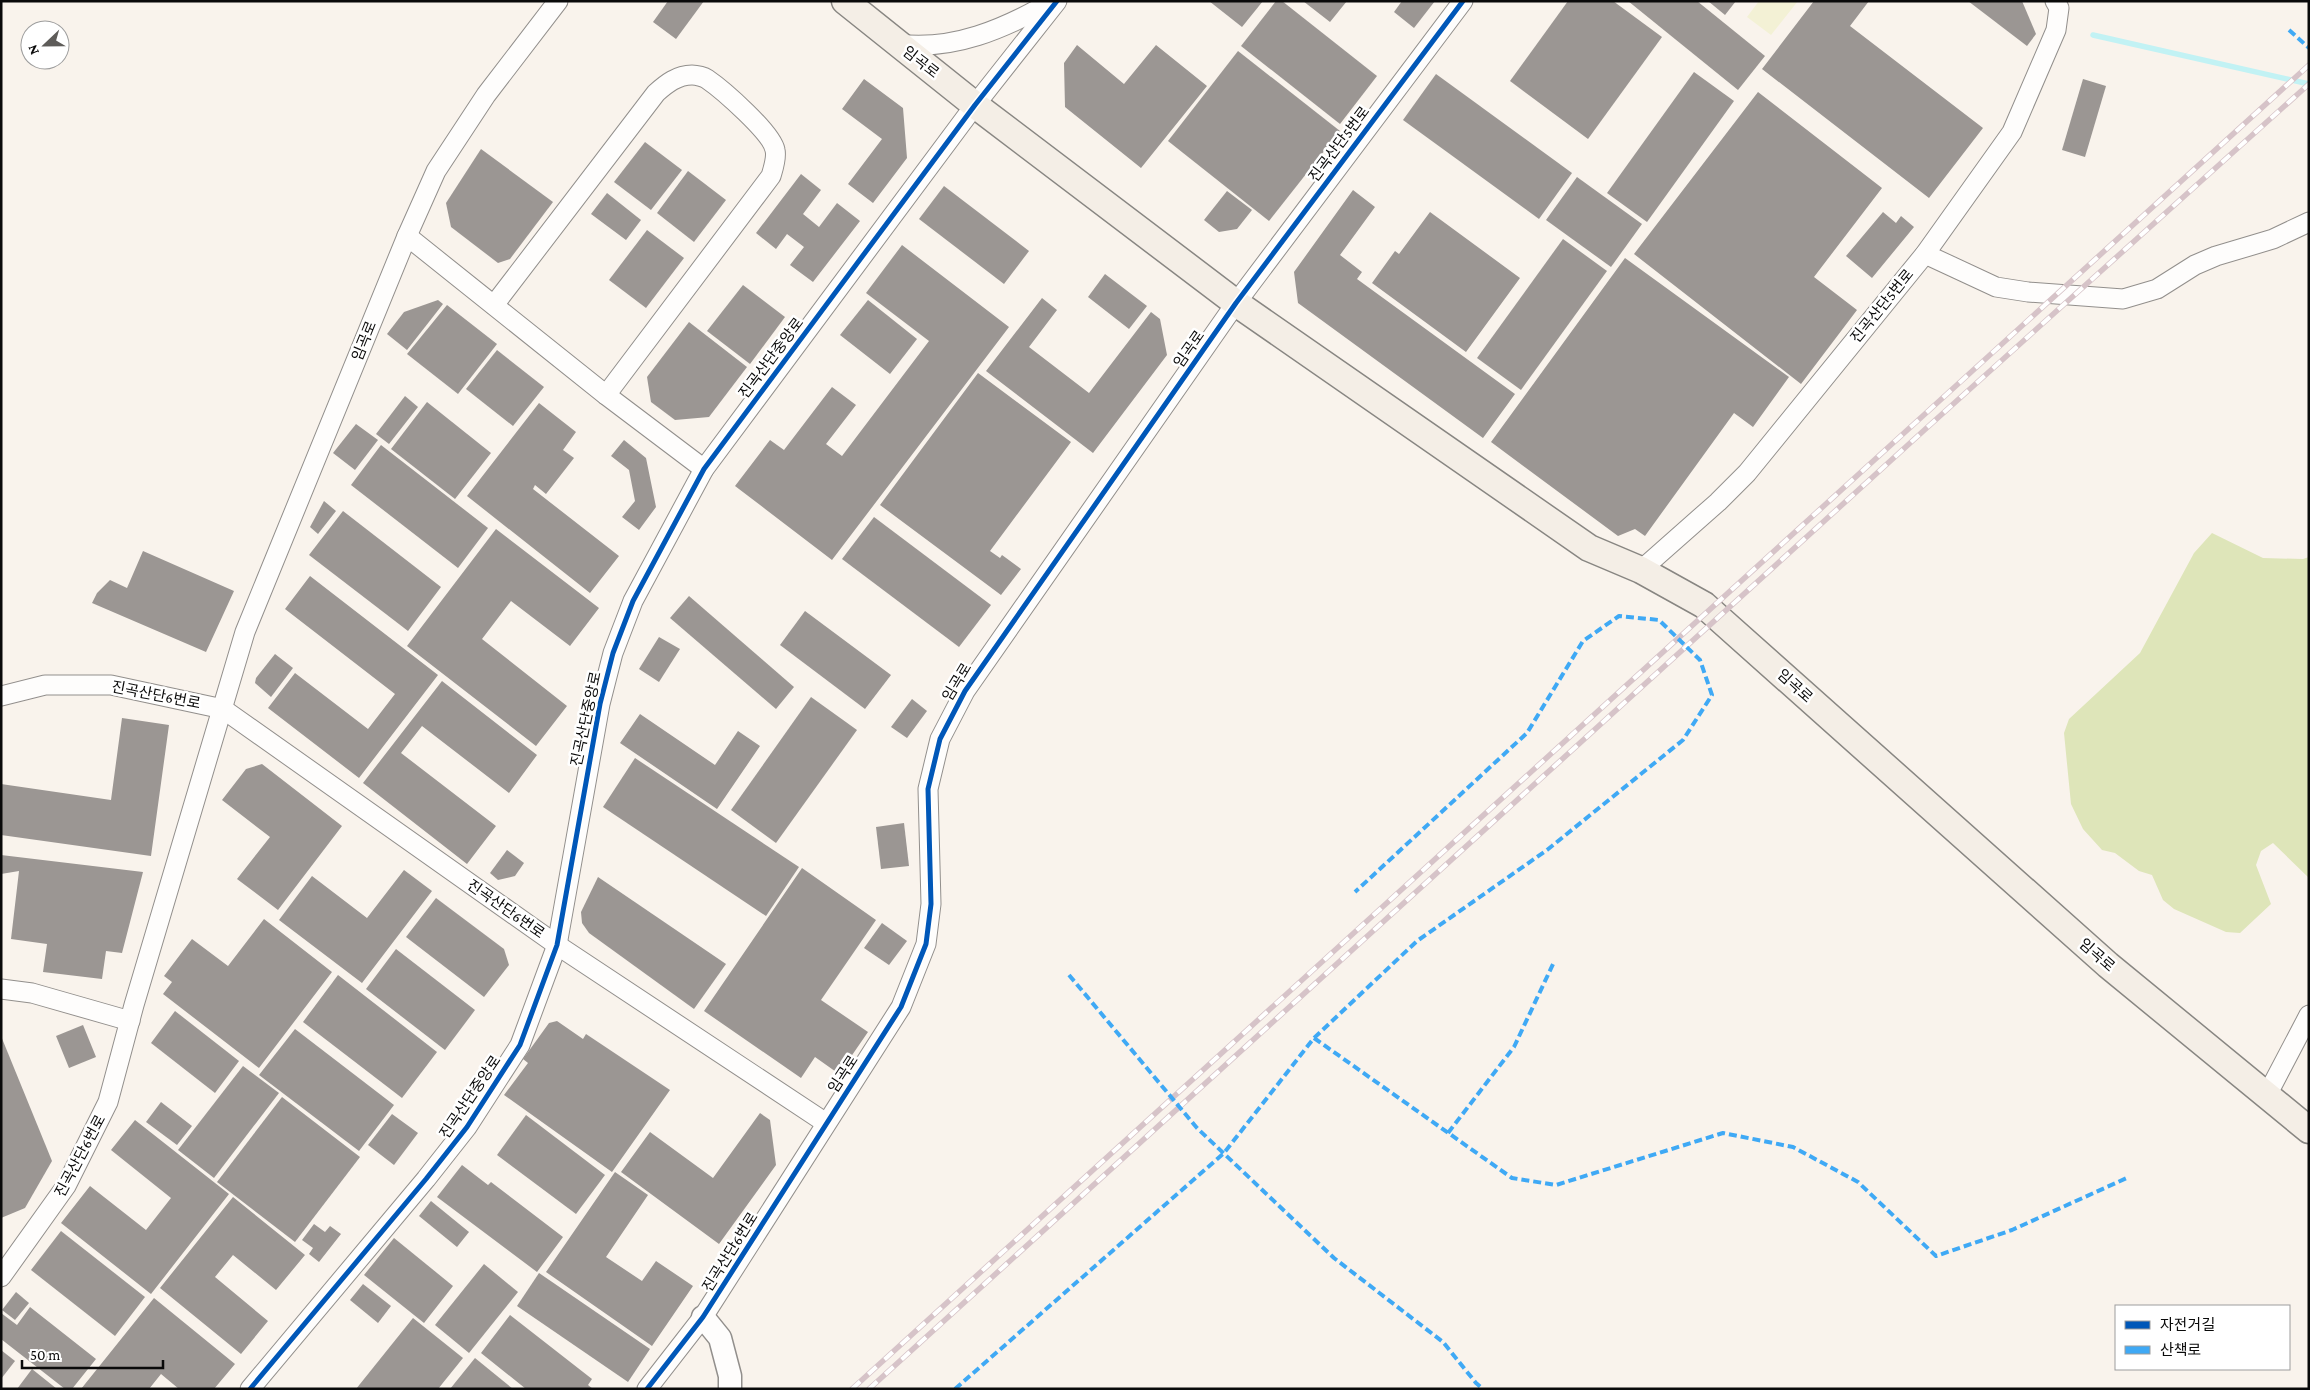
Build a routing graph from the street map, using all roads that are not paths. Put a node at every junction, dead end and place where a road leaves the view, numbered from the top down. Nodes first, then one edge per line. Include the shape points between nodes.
1 (558, 1) edge
2 (845, 1) edge
3 (1052, 1) edge
4 (1057, 1) edge
5 (1463, 1) edge
6 (2055, 1) edge
7 (898, 44) junction
8 (975, 105) junction
9 (2309, 222) edge
10 (407, 236) junction
11 (1925, 254) junction
12 (1236, 303) junction
13 (494, 305) junction
14 (606, 395) junction
15 (704, 469) junction
16 (1641, 570) junction
17 (1, 696) edge
18 (223, 708) junction
19 (557, 945) junction
20 (1, 989) edge
21 (2309, 1015) edge
22 (130, 1021) junction
23 (2266, 1097) junction
24 (826, 1122) junction
25 (2309, 1130) edge
26 (1, 1277) edge
27 (703, 1317) junction
28 (250, 1389) edge
29 (647, 1389) edge
30 (730, 1389) edge

1 - 10 street, 임곡로 via 486,95 436,171
2 - 7 main road, 임곡로
3 - 7 street via 987,34 929,45
4 - 8 street, 진곡산단중앙로
5 - 12 street, 진곡산단5번로
6 - 11 street, 진곡산단5번로 via 2059,8 2056,30 2012,132
7 - 8 main road, 임곡로
8 - 12 main road, 임곡로
8 - 15 street, 진곡산단중앙로
9 - 11 street via 2273,239 2216,256 2195,265 2158,289 2123,299 1996,287
10 - 13 street
10 - 18 street, 임곡로 via 245,632
11 - 16 street, 진곡산단5번로 via 1747,473
12 - 16 main road, 임곡로 via 1589,548
12 - 24 street, 임곡로 via 965,691 944,731 928,789 930,904 926,944 901,1007
13 - 14 street
13 - 14 street via 656,94 668,82 681,77 705,78 771,139 776,151 771,176
14 - 15 street
15 - 19 street, 진곡산단중앙로 via 633,601 613,653 600,704
16 - 23 main road, 임곡로 via 1704,605 2108,965
17 - 18 street, 진곡산단6번로 via 45,685 111,685
18 - 19 street, 진곡산단6번로
18 - 22 street, 진곡산단6번로
19 - 24 street, 진곡산단6번로
19 - 28 street, 진곡산단중앙로 via 520,1045 467,1127
20 - 22 street via 32,993
21 - 23 street
22 - 26 street, 진곡산단6번로 via 108,1102 66,1186
23 - 25 main road, 임곡로
24 - 27 street, 진곡산단6번로
27 - 29 street, 진곡산단6번로
27 - 30 street via 720,1338 730,1376

